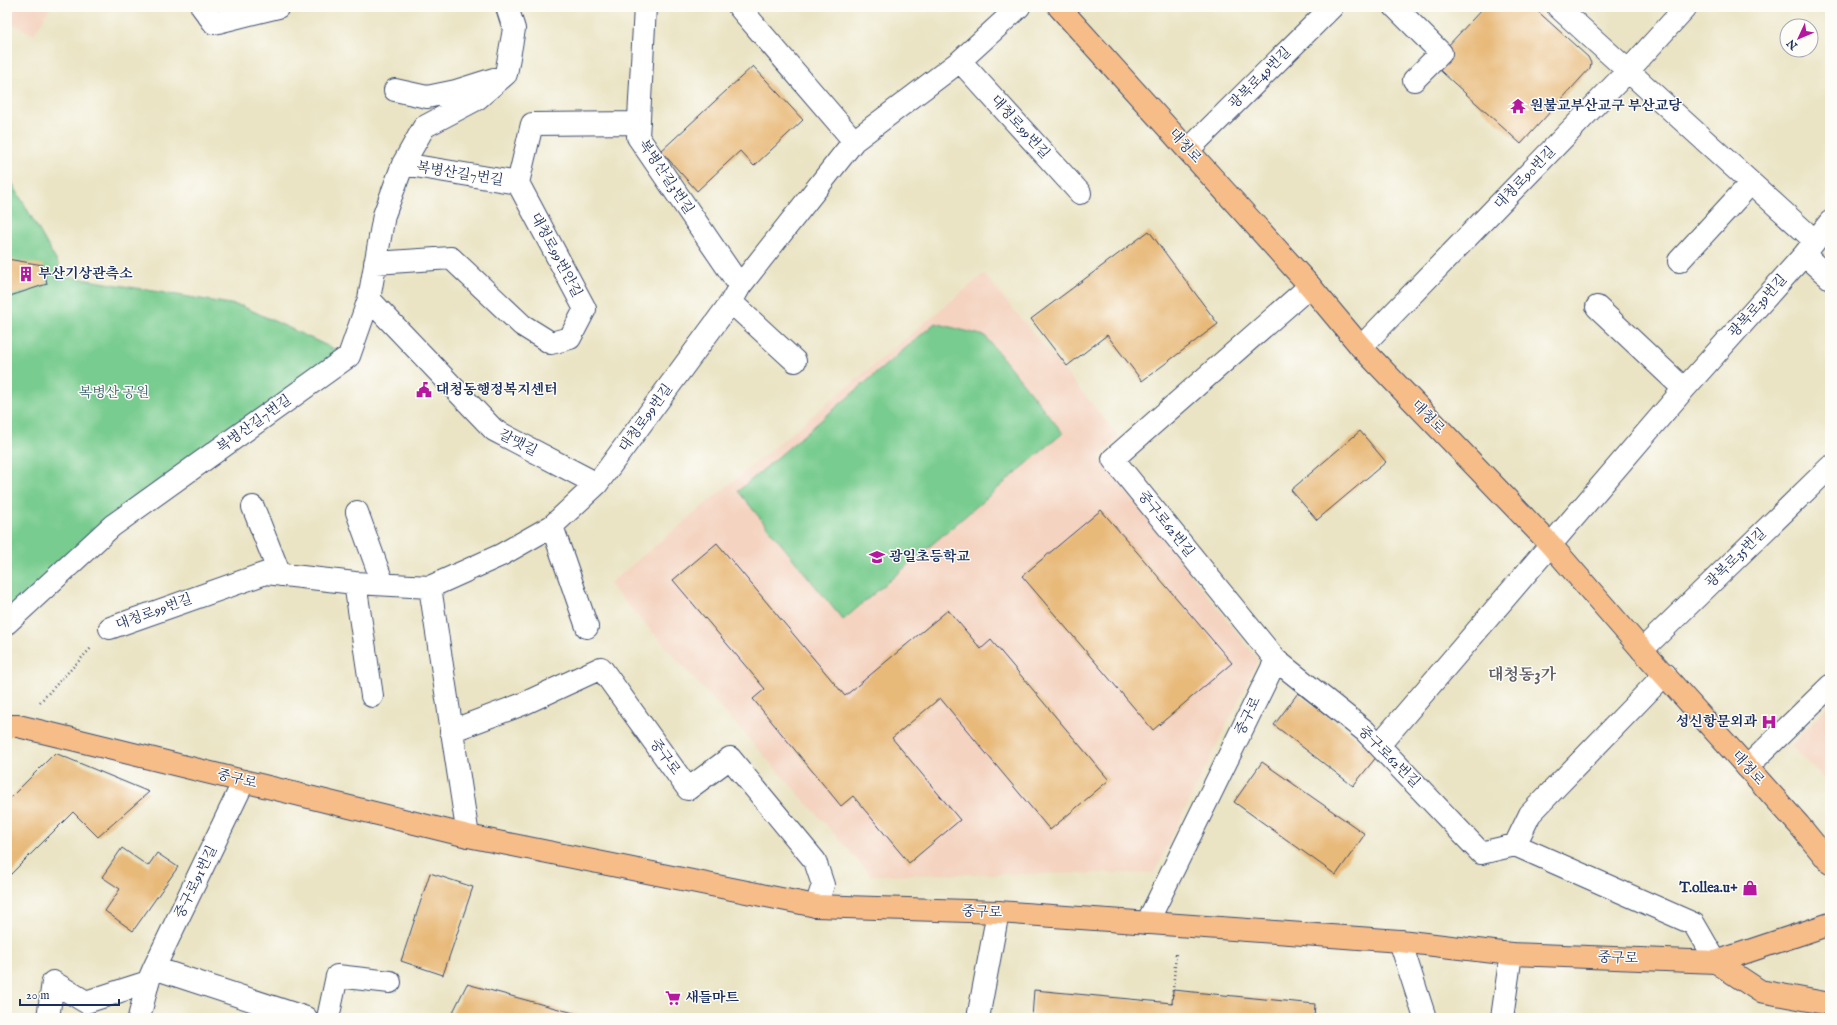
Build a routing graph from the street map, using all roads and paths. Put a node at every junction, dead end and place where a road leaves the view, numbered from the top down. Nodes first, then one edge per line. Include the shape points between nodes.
1 (202, 7) edge
2 (278, 7) edge
3 (507, 7) edge
4 (645, 7) edge
5 (739, 7) edge
6 (1019, 7) edge
7 (1059, 7) edge
8 (1332, 7) edge
9 (1395, 7) edge
10 (1558, 7) edge
11 (1686, 7) edge
12 (960, 61) junction
13 (1628, 71) junction
14 (506, 74) junction
15 (1414, 80) dead end
16 (395, 90) dead end
17 (639, 122) junction
18 (854, 141) junction
19 (1188, 150) junction
20 (403, 164) junction
21 (518, 183) junction
22 (1751, 183) junction
23 (1080, 193) dead end
24 (1830, 222) edge
25 (1809, 248) junction
26 (1679, 261) dead end
27 (375, 263) junction
28 (1830, 278) edge
29 (1310, 286) junction
30 (735, 294) junction
31 (369, 299) junction
32 (1597, 307) dead end
33 (1361, 347) junction
34 (795, 361) dead end
35 (1684, 389) junction
36 (1830, 467) edge
37 (597, 484) junction
38 (253, 507) dead end
39 (357, 512) dead end
40 (552, 526) junction
41 (1550, 544) junction
42 (280, 575) junction
43 (355, 583) junction
44 (383, 584) junction
45 (430, 587) junction
46 (7, 623) edge
47 (587, 627) dead end
48 (110, 628) joint
49 (1642, 650) junction
50 (1276, 660) junction
51 (1665, 674) junction
52 (1830, 686) edge
53 (372, 696) dead end
54 (11, 730) edge
55 (451, 731) junction
56 (1379, 745) junction
57 (1747, 767) junction
58 (244, 781) junction
59 (468, 836) junction
60 (1515, 845) junction
61 (1830, 863) edge
62 (816, 906) junction
63 (998, 912) junction
64 (1147, 923) junction
65 (1830, 924) edge
66 (1178, 925) junction
67 (1400, 942) junction
68 (1511, 954) junction
69 (1716, 962) junction
70 (151, 975) junction
71 (390, 982) dead end
72 (1172, 1003) dead end
73 (1830, 1004) edge
74 (48, 1018) edge
75 (139, 1018) edge
76 (306, 1018) edge
77 (328, 1018) edge
78 (978, 1018) edge
79 (1425, 1018) edge
80 (1502, 1018) edge

1 - 2 street via 214,22
3 - 14 street via 514,29
4 - 17 street, 복병산길3번길
5 - 18 street
6 - 12 street, 대청로99번길
7 - 19 main road, 대청로
8 - 19 street, 광복로49번길
9 - 15 street via 1441,53
10 - 13 street
11 - 13 street, 대청로90번길
12 - 18 street, 대청로99번길
12 - 23 street, 대청로99번길
13 - 22 street
13 - 33 street, 대청로90번길
14 - 16 street via 456,91 427,97
14 - 20 street, 복병산길7번길 via 477,99 424,127
17 - 21 street via 532,124
17 - 30 street, 복병산길3번길 via 638,137
18 - 30 street, 대청로99번길
19 - 29 main road, 대청로
20 - 21 street, 복병산길7번길
20 - 27 street, 복병산길7번길 via 384,215
21 - 27 street, 대청로99번안길 via 585,309 570,338 551,343 522,325 451,258
22 - 25 street
22 - 26 street
24 - 25 street, 광복로39번길
25 - 28 street
25 - 35 street, 광복로39번길
27 - 31 street, 복병산길7번길
29 - 33 main road, 대청로
29 - 50 street, 중구로62번길 via 1114,459
30 - 34 street
30 - 37 street, 대청로99번길
31 - 37 street, 갈맷길 via 494,430
31 - 46 street, 복병산길7번길 via 349,356 112,526
32 - 35 street
33 - 41 main road, 대청로
35 - 41 street, 광복로39번길
36 - 49 street, 광복로35번길
37 - 40 street, 대청로99번길
38 - 42 street
39 - 44 street
40 - 45 street, 대청로99번길 via 501,555
40 - 47 street
41 - 49 main road, 대청로
41 - 56 street
42 - 43 street, 대청로99번길
42 - 48 street, 대청로99번길 via 266,573
43 - 44 street, 대청로99번길
43 - 53 street
44 - 45 street, 대청로99번길
45 - 55 street
48 - 54 path, 대청로99번길
49 - 51 main road, 대청로
50 - 56 street, 중구로62번길 via 1366,731
50 - 64 street, 중구로
51 - 57 main road, 대청로
51 - 60 street via 1530,814
52 - 57 street
54 - 58 main road, 중구로
55 - 59 street
55 - 62 street, 중구로 via 523,704 600,668 688,789 730,758 815,861 823,885
56 - 60 street, 중구로62번길 via 1481,853
57 - 61 main road, 대청로
58 - 59 main road, 중구로
58 - 70 street, 중구로91번길
59 - 62 main road, 중구로
60 - 69 street via 1694,924
62 - 63 main road, 중구로
63 - 64 main road, 중구로
63 - 78 street
64 - 66 main road, 중구로
65 - 69 main road, 중구로
66 - 67 main road, 중구로
66 - 72 path
67 - 68 main road, 중구로
67 - 79 street
68 - 69 main road, 중구로
68 - 80 street
69 - 73 main road via 1760,991
70 - 74 street via 86,1002 53,982
70 - 75 street, 중구로91번길
70 - 76 street
71 - 77 street via 337,976

